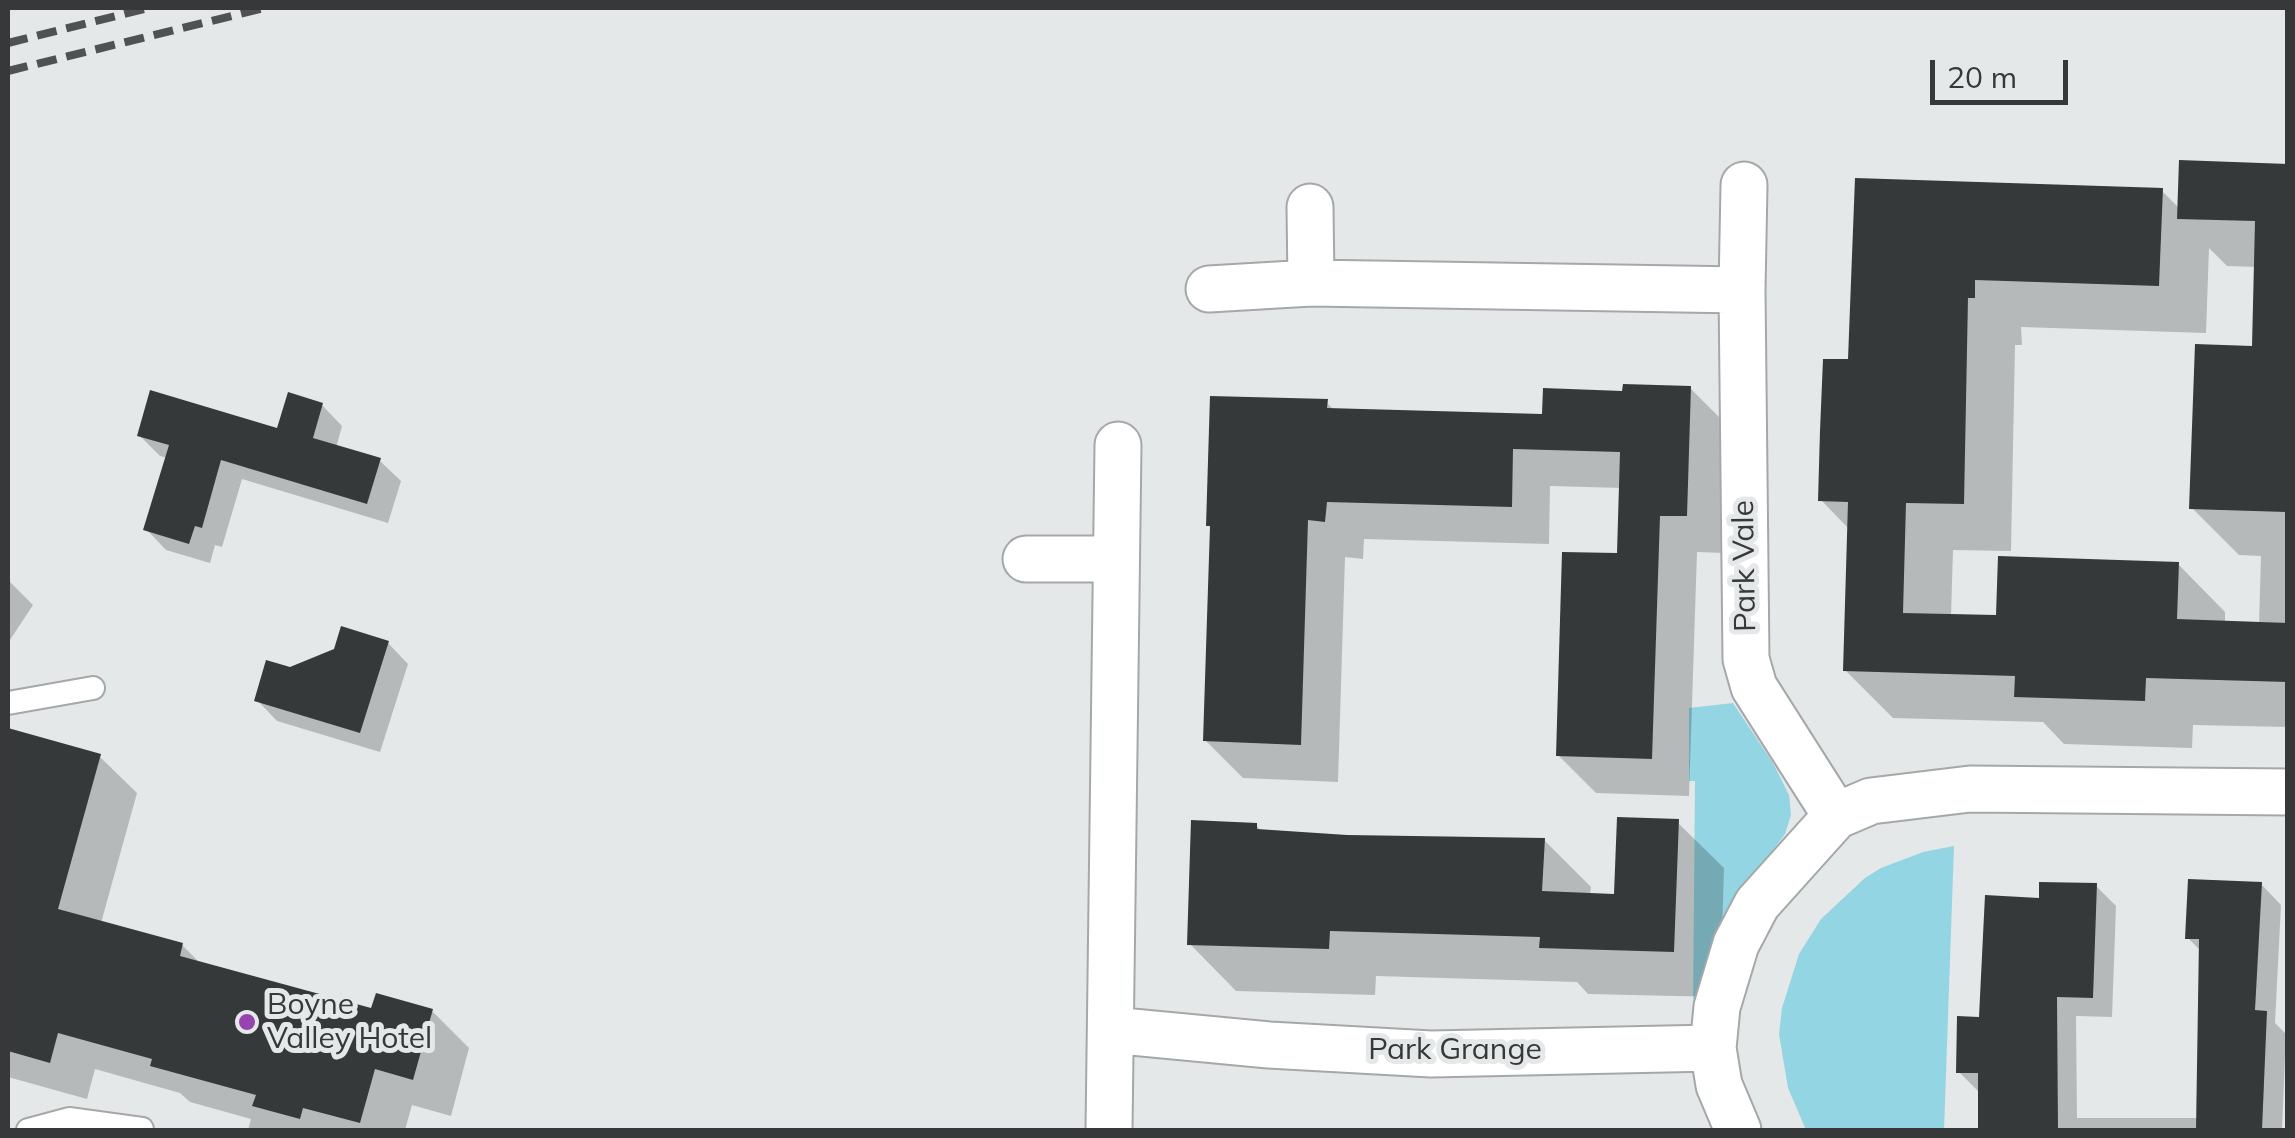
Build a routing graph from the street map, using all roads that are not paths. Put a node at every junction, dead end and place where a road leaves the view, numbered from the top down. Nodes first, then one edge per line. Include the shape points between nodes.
1 (1744, 185) dead end
2 (1310, 207) dead end
3 (1312, 283) junction
4 (1209, 288) dead end
5 (1742, 290) junction
6 (1118, 444) dead end
7 (1026, 559) dead end
8 (1116, 559) junction
9 (93, 688) dead end
10 (8, 704) edge
11 (2288, 792) edge
12 (1836, 816) junction
13 (1111, 1030) junction
14 (1713, 1048) junction
15 (142, 1129) edge
16 (28, 1130) edge
17 (1109, 1130) edge
18 (1738, 1130) edge

1 - 5 street, Park Vale
2 - 3 street
3 - 4 street
3 - 5 street
5 - 12 street, Park Vale via 1746,659 1754,687
6 - 8 street
7 - 8 street
8 - 13 street
9 - 10 lane
11 - 12 street via 1970,789 1871,801
12 - 14 street via 1757,904 1736,944
13 - 14 street, Park Grange via 1431,1054
13 - 17 street
14 - 18 street via 1719,1085
15 - 16 lane via 69,1119

